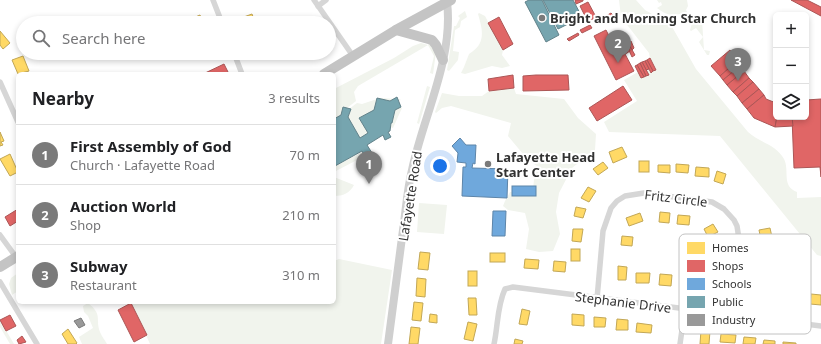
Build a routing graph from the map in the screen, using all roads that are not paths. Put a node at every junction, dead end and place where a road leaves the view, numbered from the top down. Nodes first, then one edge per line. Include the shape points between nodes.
1 (213, 0) edge
2 (314, 0) edge
3 (326, 0) edge
4 (448, 1) edge
5 (318, 6) junction
6 (219, 16) edge
7 (325, 16) edge
8 (396, 30) junction
9 (336, 32) edge
10 (353, 56) junction
11 (237, 60) edge
12 (443, 60) junction
13 (241, 72) edge
14 (327, 72) edge
15 (0, 82) edge
16 (16, 118) edge
17 (739, 234) edge
18 (0, 235) edge
19 (16, 255) edge
20 (16, 257) edge
21 (0, 267) edge
22 (0, 282) edge
23 (597, 299) junction
24 (679, 308) edge
25 (811, 325) edge
26 (821, 326) edge
27 (681, 334) edge
28 (37, 344) edge
29 (388, 344) edge
30 (494, 344) edge
31 (680, 344) edge

1 - 6 street
2 - 5 street
3 - 5 street
4 - 8 highway
4 - 12 main road, Lafayette Road
5 - 7 street
8 - 10 highway
8 - 12 highway via 432,40
9 - 10 street
10 - 14 highway
11 - 13 street
12 - 29 main road, Lafayette Road via 411,172
15 - 16 street
17 - 23 street, Fritz Circle via 734,220 724,209 712,202 652,194 625,196 610,208 603,231
18 - 19 street
20 - 21 highway
22 - 28 street
23 - 24 street, Stephanie Drive
23 - 30 street, Stephanie Drive via 513,287 505,289 500,300
25 - 26 street, Stephanie Drive
27 - 31 street

